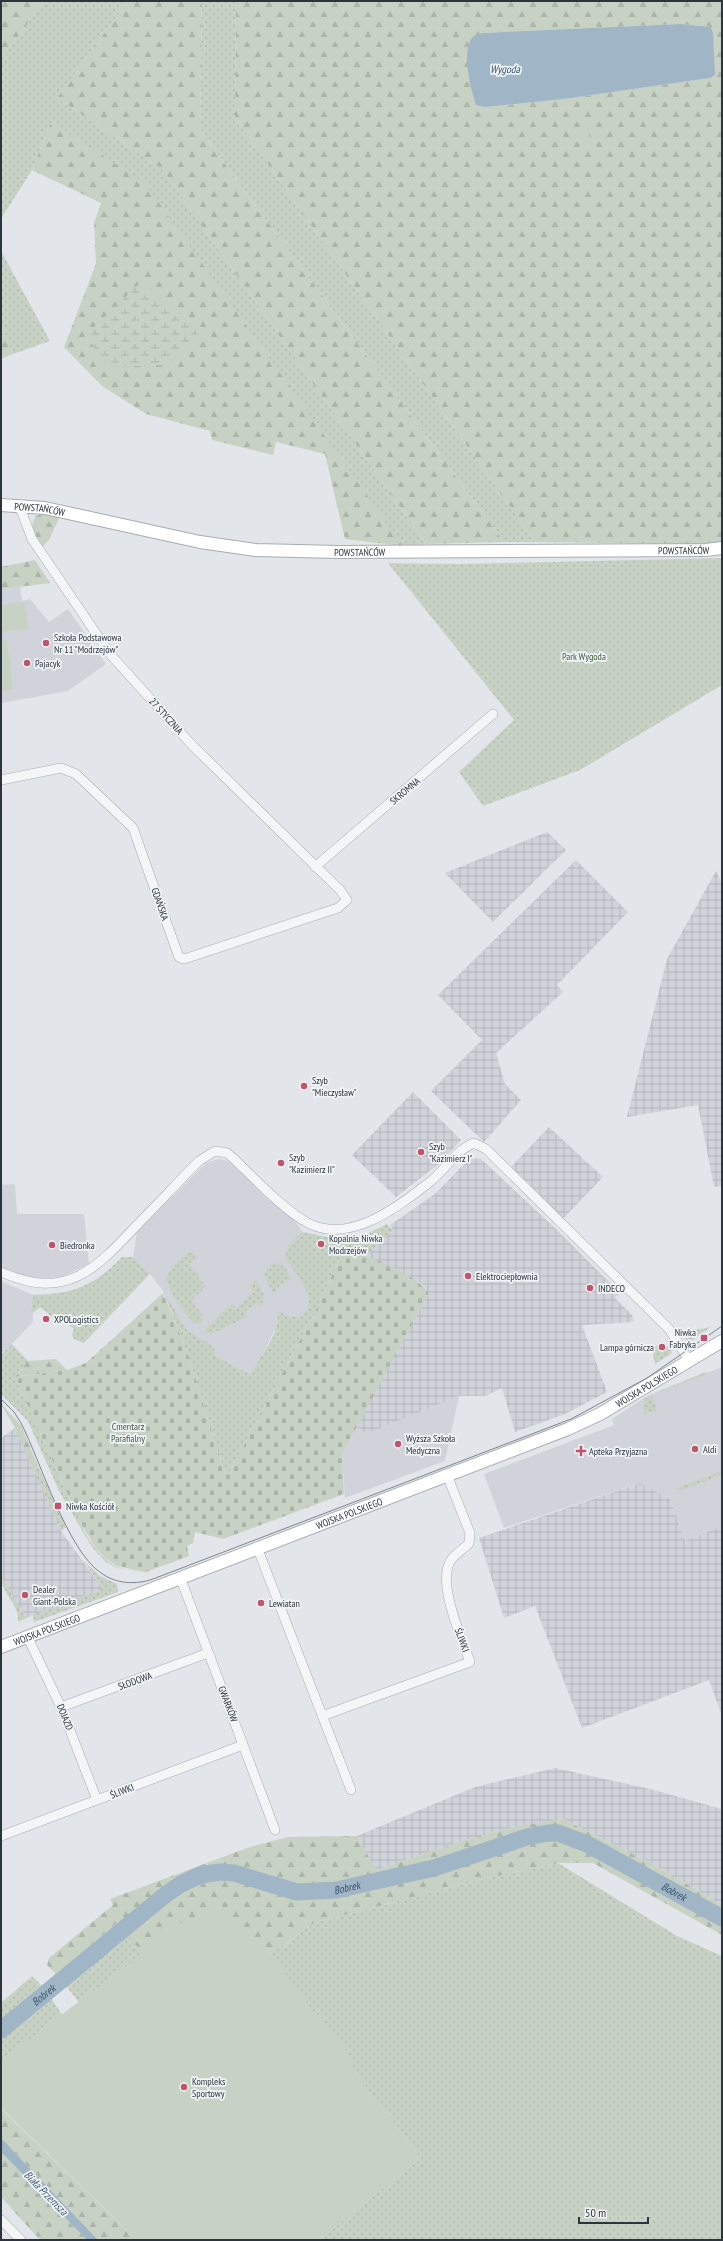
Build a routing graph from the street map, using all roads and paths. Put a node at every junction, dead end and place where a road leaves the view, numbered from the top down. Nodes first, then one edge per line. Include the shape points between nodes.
1 (1, 505) edge
2 (19, 505) junction
3 (722, 548) edge
4 (493, 714) dead end
5 (1, 780) edge
6 (315, 867) junction
7 (348, 900) joint
8 (1, 1272) edge
9 (722, 1341) edge
10 (689, 1360) junction
11 (447, 1475) junction
12 (257, 1547) junction
13 (180, 1577) junction
14 (27, 1636) junction
15 (1, 1647) edge
16 (208, 1653) junction
17 (61, 1707) junction
18 (322, 1716) junction
19 (243, 1745) junction
20 (351, 1790) dead end
21 (97, 1800) junction
22 (275, 1830) dead end
23 (1, 1836) edge
24 (1, 2220) edge
25 (21, 2240) edge

1 - 2 main road, POWSTAŃCÓW
2 - 3 main road, POWSTAŃCÓW via 66,512 200,542 256,550 338,552
2 - 6 street, 27 STYCZNIA via 32,539 110,654 191,744
4 - 6 street, SKROMNA
5 - 7 street, GDAŃSKA via 61,768 68,769 133,828 179,957 184,959 338,908
6 - 7 street, 27 STYCZNIA
8 - 10 street, WOJSKA POLSKIEGO via 35,1284 60,1282 83,1275 102,1261 209,1153 215,1151 227,1153 307,1223 336,1230 356,1227 384,1213 422,1188 462,1149 474,1143 486,1148 642,1301 669,1329
9 - 10 main road, WOJSKA POLSKIEGO
10 - 11 main road, WOJSKA POLSKIEGO via 586,1421
11 - 12 main road, WOJSKA POLSKIEGO
11 - 18 street, ŚLIWKI via 470,1533 470,1543 450,1561 446,1586 449,1604 470,1662
12 - 13 main road, WOJSKA POLSKIEGO
12 - 18 street
13 - 14 main road, WOJSKA POLSKIEGO
13 - 16 street, GWARKÓW
14 - 15 main road, WOJSKA POLSKIEGO
14 - 17 street, DOJAZD
16 - 17 street, SŁODOWA
16 - 19 street, GWARKÓW
17 - 21 street, DOJAZD
18 - 20 street
19 - 21 street, ŚLIWKI
19 - 22 street, GWARKÓW
21 - 23 street, ŚLIWKI
24 - 25 street

